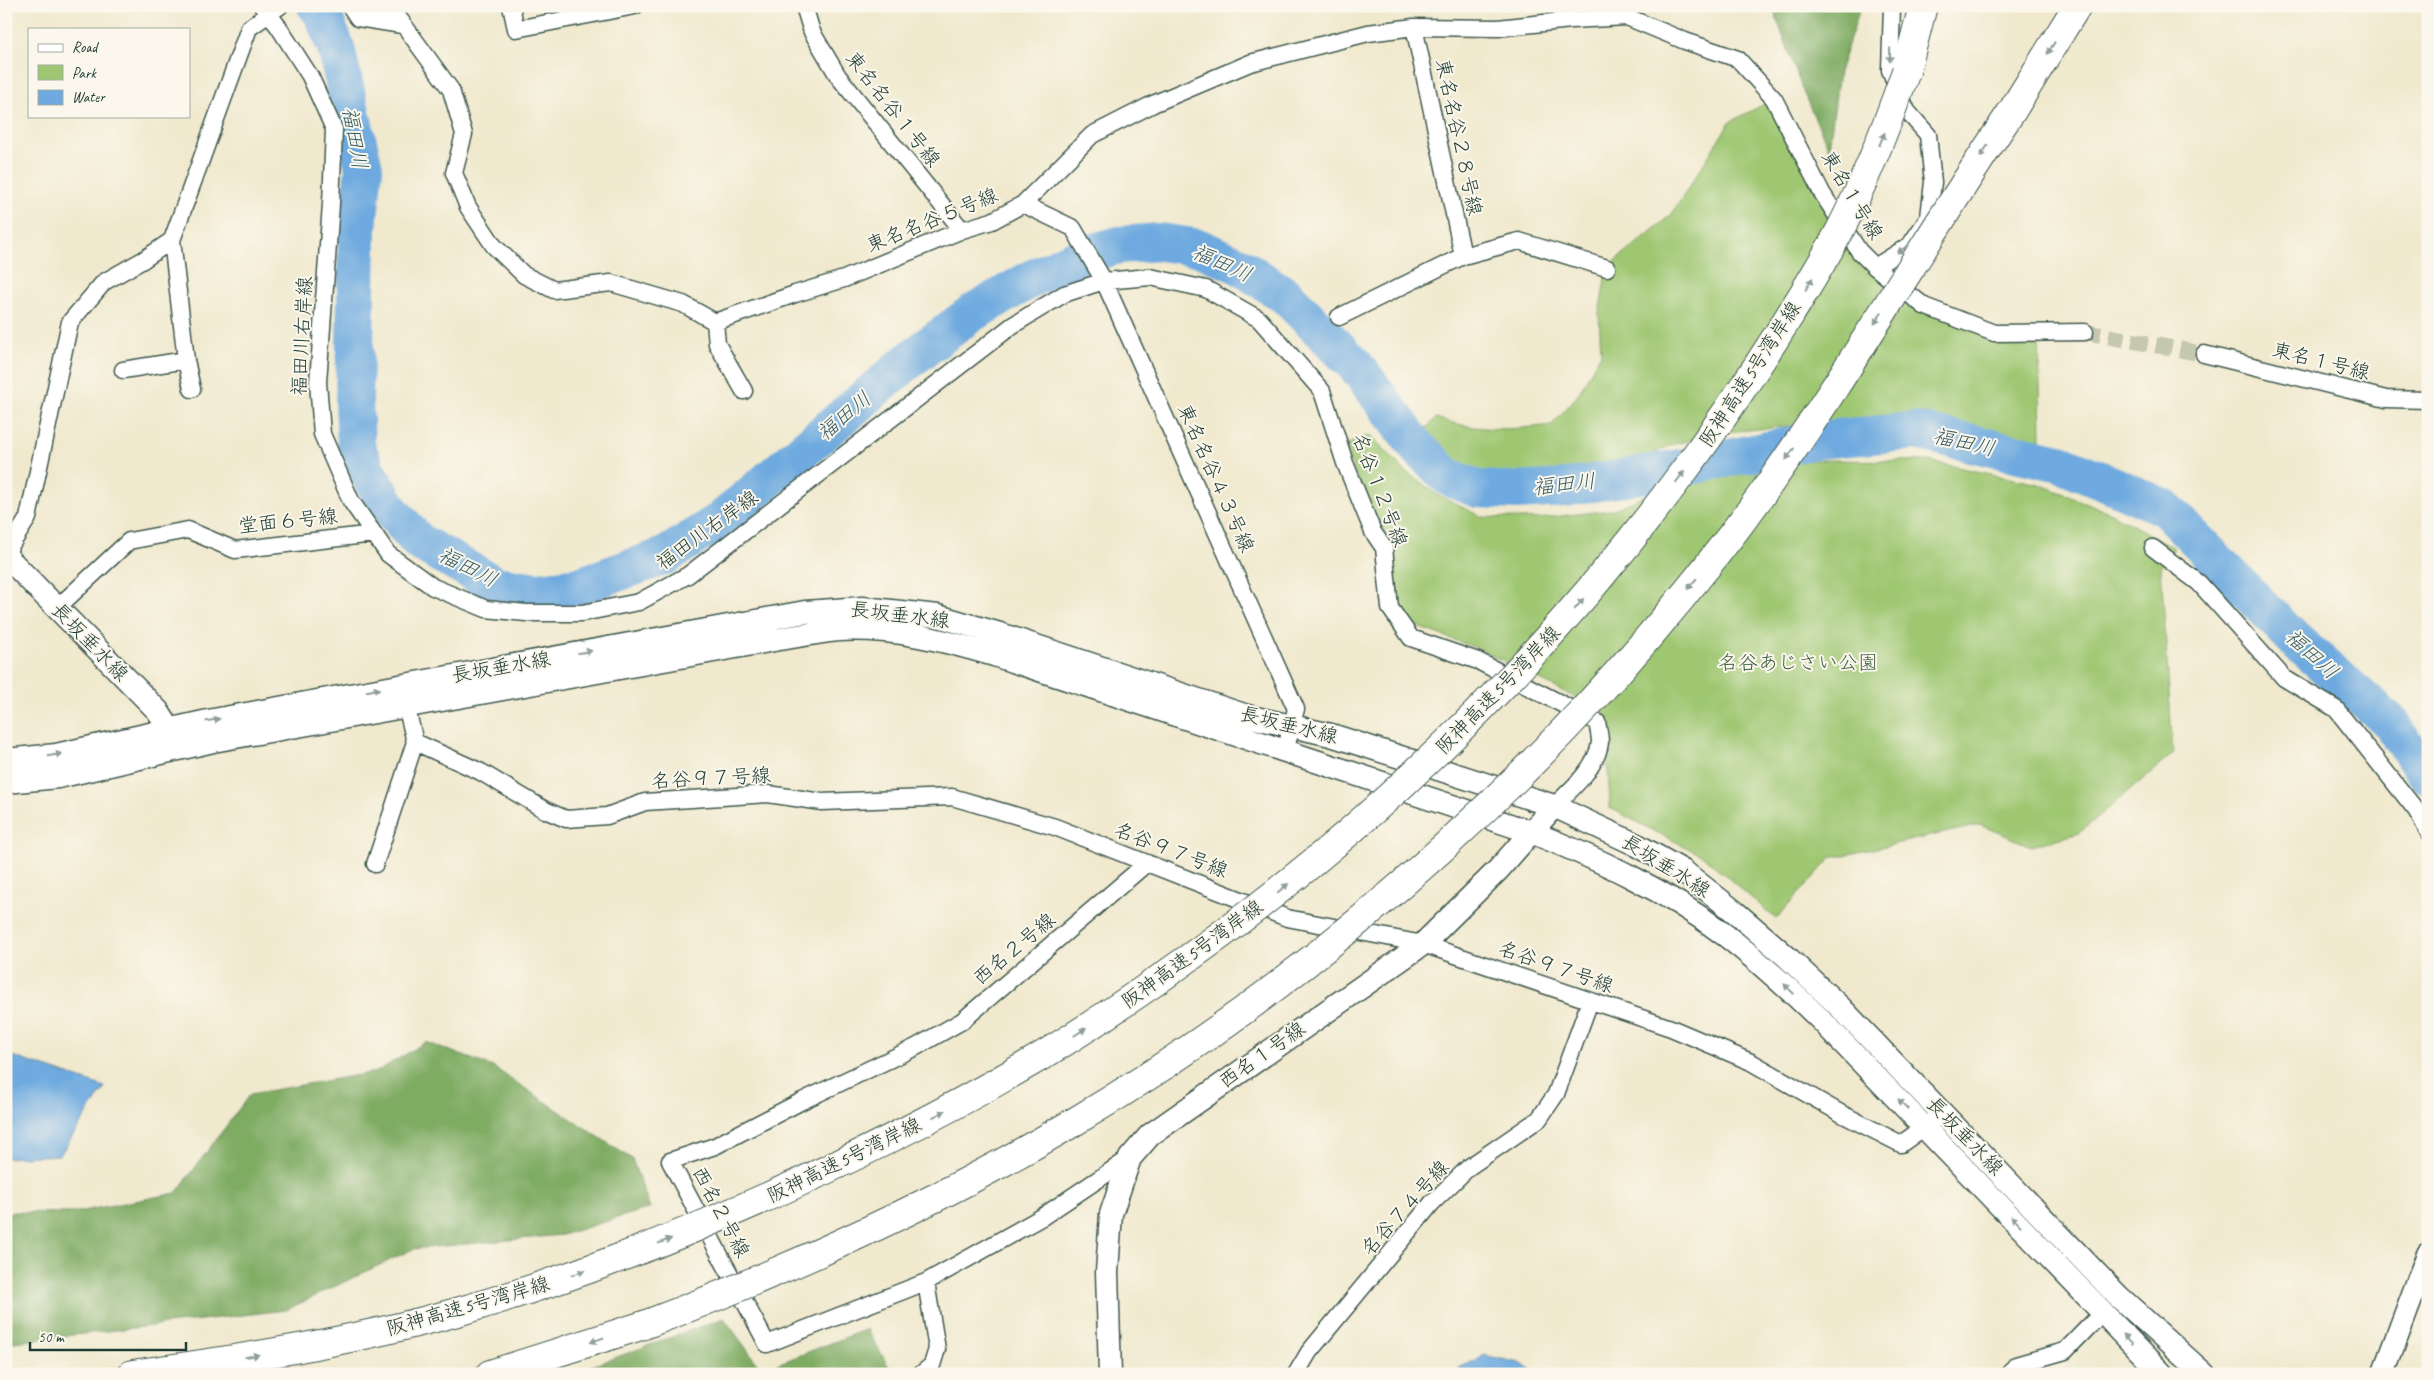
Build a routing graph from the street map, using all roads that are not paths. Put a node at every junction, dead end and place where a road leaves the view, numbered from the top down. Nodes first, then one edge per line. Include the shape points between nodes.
1 (350, 6) edge
2 (390, 6) edge
3 (511, 6) edge
4 (635, 6) edge
5 (804, 6) edge
6 (1892, 6) edge
7 (1923, 6) edge
8 (2077, 6) edge
9 (270, 9) edge
10 (402, 25) junction
11 (1414, 27) junction
12 (1774, 99) joint
13 (1023, 204) junction
14 (962, 230) junction
15 (172, 240) junction
16 (1463, 256) junction
17 (1875, 267) junction
18 (1607, 268) dead end
19 (1104, 281) junction
20 (1339, 317) dead end
21 (715, 322) junction
22 (2085, 332) tunnel mouth
23 (2204, 354) tunnel mouth
24 (186, 360) junction
25 (124, 370) dead end
26 (192, 390) dead end
27 (744, 391) dead end
28 (1322, 391) joint
29 (2428, 400) edge
30 (374, 534) junction
31 (2153, 548) dead end
32 (6, 554) edge
33 (57, 608) junction
34 (403, 684) junction
35 (404, 706) junction
36 (1291, 726) junction
37 (173, 740) junction
38 (415, 742) junction
39 (1285, 752) junction
40 (6, 760) edge
41 (6, 782) edge
42 (1554, 806) junction
43 (2428, 831) edge
44 (1531, 832) junction
45 (1147, 863) junction
46 (375, 864) dead end
47 (1424, 944) junction
48 (1590, 1001) junction
49 (1942, 1112) junction
50 (1926, 1128) junction
51 (1130, 1158) junction
52 (2428, 1254) edge
53 (926, 1282) junction
54 (2103, 1312) junction
55 (132, 1374) edge
56 (490, 1374) edge
57 (921, 1374) edge
58 (1110, 1374) edge
59 (1296, 1374) edge
60 (2009, 1374) edge
61 (2162, 1374) edge
62 (2204, 1374) edge
63 (2383, 1374) edge

1 - 10 street via 358,18
2 - 10 street
3 - 4 street via 516,29
5 - 14 street, 東名名谷１号線 via 812,32 838,76
6 -> 17 street via 1890,70 1907,111 1928,135 1932,182 1929,218 1910,245
55 -> 7 highway, 阪神高速5号湾岸線, bridge via 229,1360 376,1332 456,1312 537,1288 695,1229 861,1154 1032,1062 1114,1011 1277,893 1425,766 1497,694 1569,616 1638,533 1702,448 1758,366 1839,233 1887,127
8 -> 56 highway, bridge via 1823,407 1696,580 1553,741 1398,888 1233,1017 1153,1073 1070,1124 899,1217 742,1287 644,1325
9 - 15 street via 249,28
9 - 30 street, 福田川右岸線 via 310,76 334,129 318,382 322,434 351,501
10 - 21 street via 451,90 464,134 454,173 468,207 494,246 524,275 554,290 611,283 683,304
11 - 12 street, 東名名谷５号線 via 1498,28 1627,17 1738,59
11 - 13 street, 東名名谷５号線 via 1368,33 1250,63 1153,104 1092,135
11 - 16 street, 東名名谷２８号線
12 - 17 street, 東名１号線 via 1822,193 1859,251
13 - 14 street, 東名名谷５号線 via 992,221
13 - 19 street, 東名名谷４３号線 via 1073,228
14 - 21 street, 東名名谷５号線 via 844,279
15 - 24 street
15 - 32 street via 104,282 70,322 28,518
16 - 18 street via 1519,241
16 - 20 street
17 - 22 street, 東名１号線 via 1924,306 1994,333
19 - 28 street, 福田川右岸線 via 1150,277 1206,289 1258,319
19 - 30 street, 福田川右岸線 via 1064,294 1013,325 688,575 639,602 582,613 486,610 433,588 388,554
19 - 36 street, 東名名谷４３号線 via 1296,709
21 - 27 street via 717,344
23 - 29 street, 東名１号線 via 2386,399
24 - 25 street
24 - 26 street
28 - 42 street, 名谷１２号線 via 1345,463 1373,532 1384,548 1390,608 1411,638 1478,661 1597,722 1600,742 1590,766 1579,783
30 - 33 street, 堂面６号線 via 235,550 188,530 129,541
31 - 43 street via 2199,583 2284,678 2336,708 2416,810
32 - 33 main road, 長坂垂水線
33 - 37 main road, 長坂垂水線 via 158,711
34 - 35 street
34 -> 36 main road, 長坂垂水線 via 805,612 863,608 938,616 1247,716
37 -> 34 main road, 長坂垂水線 via 208,721
35 - 37 main road, 長坂垂水線
35 - 38 street
35 - 39 main road, 長坂垂水線 via 774,640 839,630 891,631 936,638 994,655
36 - 39 street, 東名名谷４３号線
36 - 42 main road, 長坂垂水線 via 1331,735
40 -> 37 main road, 長坂垂水線
37 - 41 main road, 長坂垂水線 via 58,777
38 - 45 street, 名谷９７号線 via 481,772 566,819 607,816 645,802 768,794 822,802 952,797 1055,828
38 - 46 street
39 - 44 main road, 長坂垂水線
42 - 44 main road, 西名１号線
42 - 49 main road, 長坂垂水線 via 1637,844 1675,866 1736,912 1839,1006
44 - 47 main road, 西名１号線
50 -> 44 main road, 長坂垂水線 via 1821,1020 1723,933 1623,872
45 - 47 street, 名谷９７号線 via 1287,918
45 - 53 street, 西名２号線 via 962,1021 715,1146 670,1161 767,1344
47 - 48 street, 名谷９７号線
47 - 51 main road, 西名１号線 via 1150,1135
48 - 50 street, 名谷９７号線 via 1671,1028 1751,1062 1901,1144
48 - 59 street, 名谷７４号線 via 1556,1094 1539,1119 1469,1167 1432,1203 1309,1352
49 - 50 street, 名谷９７号線
49 - 62 main road, 長坂垂水線 via 2118,1296
54 -> 50 main road, 長坂垂水線
51 - 53 street, 西名２号線 via 1042,1217
51 - 58 main road, 西名１号線 via 1111,1214 1107,1272
52 - 63 main road
53 - 57 street via 937,1349 932,1365
54 - 60 street via 2065,1351 2016,1365
61 -> 54 main road, 長坂垂水線

